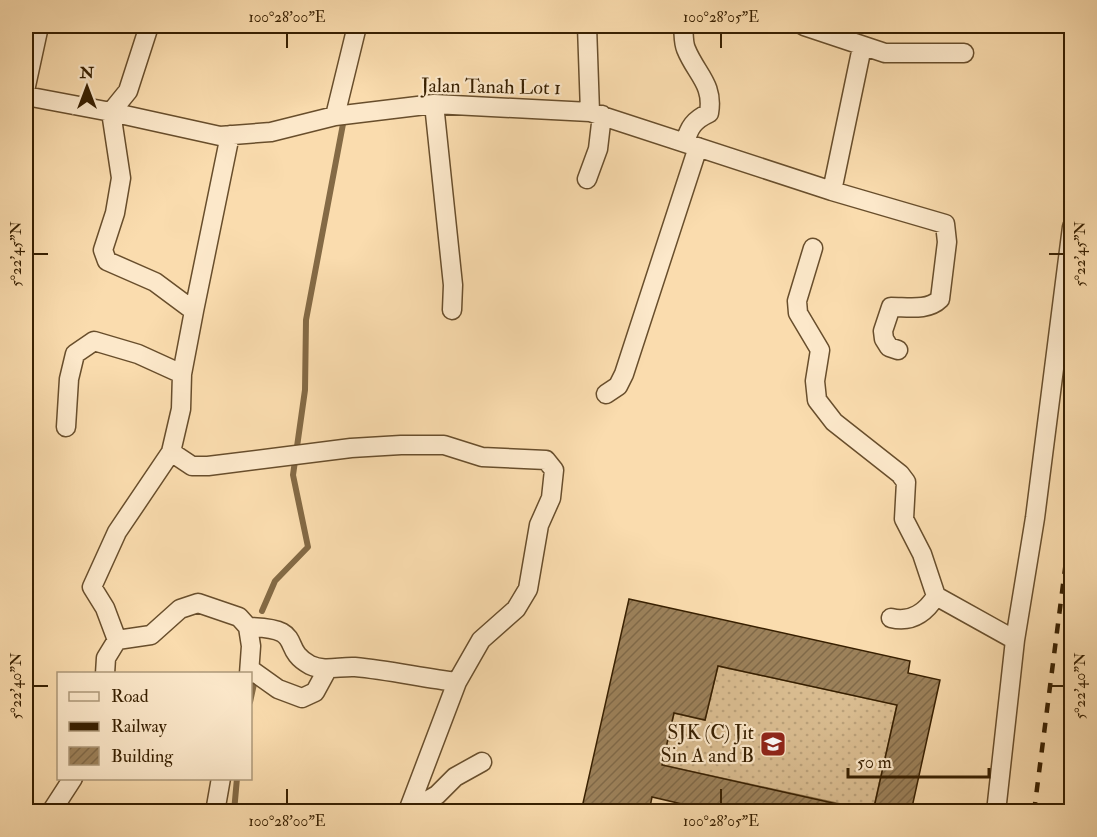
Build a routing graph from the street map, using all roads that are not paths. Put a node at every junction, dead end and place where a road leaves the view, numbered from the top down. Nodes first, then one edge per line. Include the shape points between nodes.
1 (39, 26) edge
2 (149, 26) edge
3 (357, 26) edge
4 (586, 26) edge
5 (683, 26) edge
6 (804, 26) edge
7 (862, 47) junction
8 (964, 53) dead end
9 (26, 86) edge
10 (26, 96) edge
11 (434, 104) junction
12 (111, 111) junction
13 (596, 113) junction
14 (335, 117) junction
15 (230, 135) junction
16 (692, 145) junction
17 (586, 179) dead end
18 (832, 191) junction
19 (1071, 227) edge
20 (813, 248) dead end
21 (452, 310) dead end
22 (194, 311) junction
23 (898, 350) dead end
24 (182, 374) junction
25 (606, 394) dead end
26 (66, 427) dead end
27 (171, 453) junction
28 (936, 596) junction
29 (891, 618) dead end
30 (248, 627) junction
31 (117, 640) junction
32 (1015, 640) junction
33 (327, 670) junction
34 (249, 671) edge
35 (105, 672) edge
36 (252, 673) edge
37 (457, 682) junction
38 (482, 762) dead end
39 (72, 780) edge
40 (221, 780) edge
41 (407, 811) edge
42 (51, 812) edge
43 (215, 812) edge
44 (996, 812) edge

1 - 9 street
2 - 12 street via 128,91
3 - 14 street
4 - 13 street
5 - 16 street via 685,46 711,100 709,113 688,128
6 - 7 street
7 - 8 street via 885,53
7 - 18 street
10 - 12 street, Jalan Tanah Lot 1
11 - 13 street, Jalan Tanah Lot 1
11 - 14 street, Jalan Tanah Lot 1
11 - 21 street via 453,285
12 - 15 street, Jalan Tanah Lot 1
12 - 22 street via 122,178 104,257 154,282
13 - 16 street, Jalan Tanah Lot 1
13 - 17 street via 598,148
14 - 15 street, Jalan Tanah Lot 1 via 271,132
15 - 22 street
16 - 18 street, Jalan Tanah Lot 1
16 - 25 street via 624,374 618,386
18 - 23 street, Jalan Tanah Lot 1 via 945,224 947,242 940,299 922,307 891,307 888,313 884,339 889,347
19 - 32 street via 1035,518
20 - 28 street via 796,301 798,313 820,350 815,381 817,400 834,422 906,482 904,519 922,554
22 - 24 street
24 - 26 street via 147,357 94,341 75,354
24 - 27 street via 181,409
27 - 31 street via 117,532 92,587
27 - 37 street via 192,466 208,466 351,448 444,445 482,457 546,460 554,470 551,498 539,525 528,589 516,609 481,640
28 - 29 street via 928,609 916,616
28 - 32 street
30 - 31 street via 238,617 198,603 180,609 150,635
30 - 33 street via 284,632 309,664
30 - 34 street
31 - 35 street via 106,658
32 - 44 street
33 - 36 street via 315,692 302,698
33 - 37 street via 353,667
37 - 41 street
38 - 41 street via 455,777 437,795
39 - 42 street
40 - 43 street

